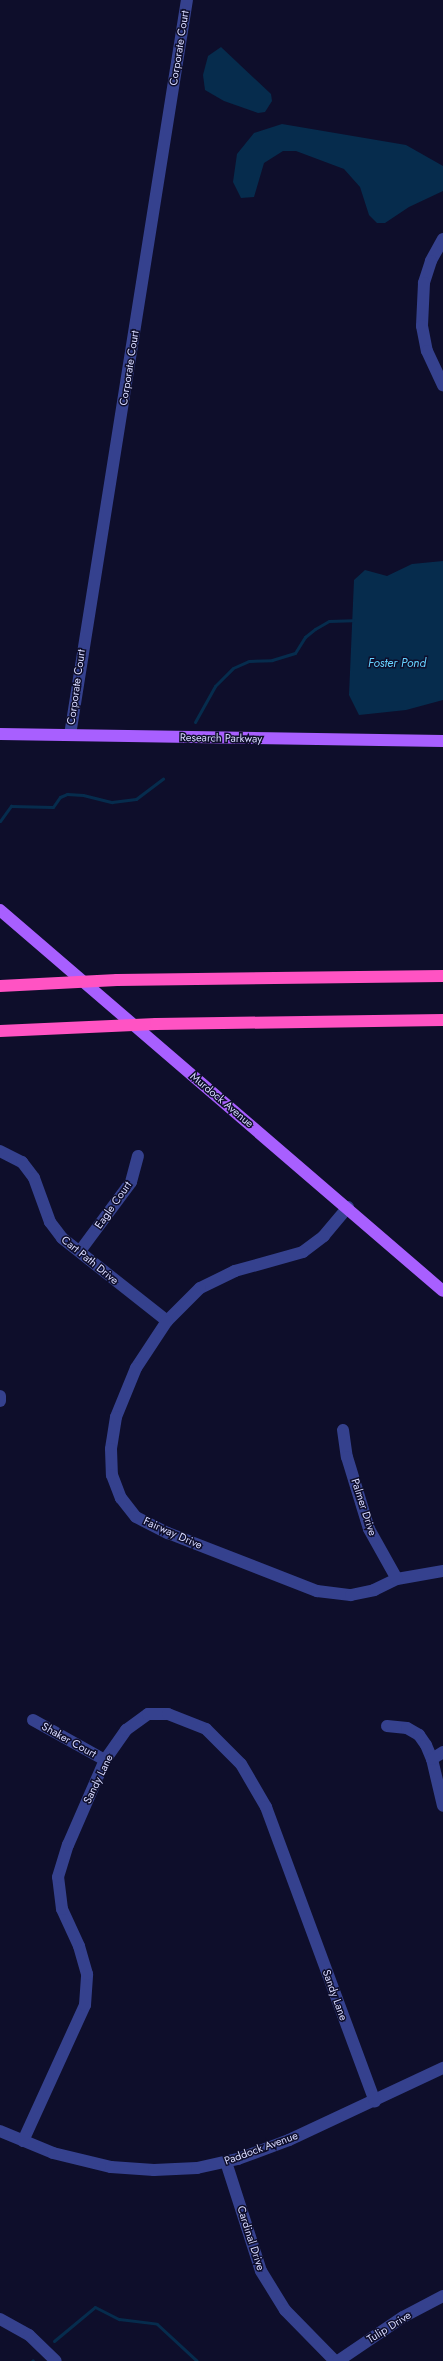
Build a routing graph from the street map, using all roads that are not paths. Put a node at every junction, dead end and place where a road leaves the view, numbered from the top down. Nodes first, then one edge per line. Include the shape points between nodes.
1 (187, 0) edge
2 (443, 239) edge
3 (443, 386) edge
4 (0, 734) edge
5 (70, 735) junction
6 (443, 741) edge
7 (0, 910) edge
8 (443, 976) edge
9 (0, 986) edge
10 (443, 1020) edge
11 (0, 1031) edge
12 (0, 1151) edge
13 (138, 1156) dead end
14 (348, 1207) junction
15 (80, 1251) junction
16 (443, 1291) edge
17 (168, 1322) junction
18 (0, 1396) edge
19 (0, 1401) edge
20 (343, 1430) dead end
21 (443, 1571) edge
22 (397, 1579) junction
23 (33, 1720) dead end
24 (386, 1726) dead end
25 (443, 1752) edge
26 (432, 1759) junction
27 (105, 1760) junction
28 (443, 1806) edge
29 (443, 2068) edge
30 (374, 2101) junction
31 (0, 2130) edge
32 (23, 2141) junction
33 (226, 2162) junction
34 (443, 2296) edge
35 (0, 2319) edge
36 (56, 2361) edge
37 (336, 2361) edge

1 - 5 street, Corporate Court
2 - 3 street via 431,261 424,283 422,318 427,351
4 - 5 main road, Research Parkway
5 - 6 main road, Research Parkway
7 - 14 main road, Murdock Avenue
8 - 9 highway via 117,980
10 - 11 highway via 156,1024
12 - 15 street, Cart Path Drive via 22,1162 34,1178 50,1222 62,1238
13 - 15 street, Eagle Court via 131,1182
14 - 16 main road, Murdock Avenue
14 - 17 street, Fairway Drive via 324,1236 303,1252 235,1271 200,1288
15 - 17 street, Cart Path Drive
17 - 22 street, Fairway Drive via 136,1368 116,1417 111,1448 112,1475 120,1498 136,1517 168,1534 317,1591 351,1595 374,1590
18 - 19 street
20 - 22 street, Palmer Drive via 347,1457 369,1529
21 - 22 street, Fairway Drive
23 - 27 street, Shaker Court
24 - 26 street via 407,1728 419,1735
25 - 26 street
26 - 28 street
27 - 30 street, Sandy Lane via 126,1730 148,1714 168,1714 206,1729 241,1764 266,1806
27 - 32 street, Sandy Lane via 68,1845 58,1877 62,1909 79,1946 87,1974 85,2004
29 - 30 street, Paddock Avenue
30 - 33 street, Paddock Avenue via 289,2140
31 - 32 street, Paddock Avenue
32 - 33 street, Paddock Avenue via 67,2156 126,2169 169,2170
33 - 37 street, Cardinal Drive via 261,2271 285,2310
34 - 37 street, Tulip Drive via 403,2317
35 - 36 street via 29,2335

